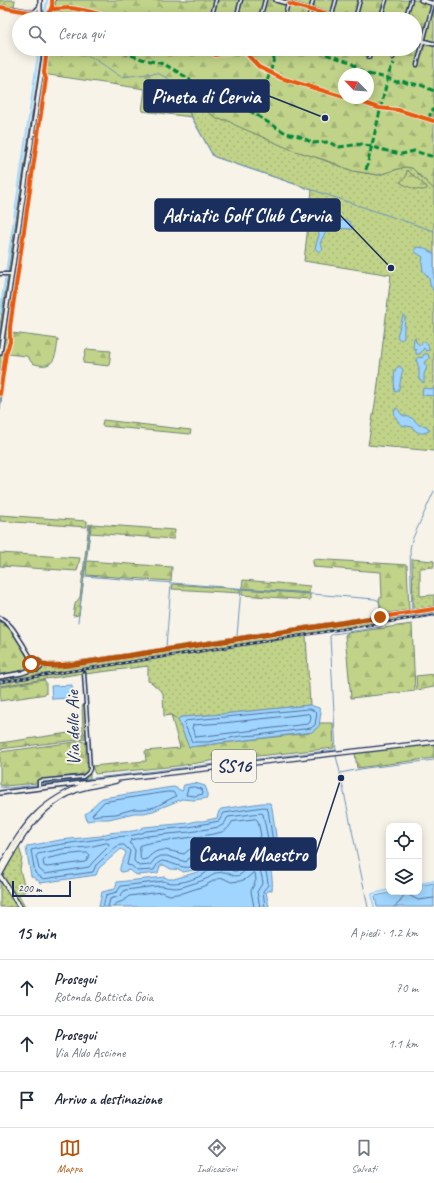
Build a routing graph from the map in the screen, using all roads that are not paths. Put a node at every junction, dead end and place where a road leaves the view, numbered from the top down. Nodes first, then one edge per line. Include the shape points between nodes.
1 (40, 0) edge
2 (216, 0) edge
3 (241, 0) edge
4 (265, 0) edge
5 (276, 0) edge
6 (313, 0) edge
7 (336, 0) edge
8 (360, 0) edge
9 (386, 0) edge
10 (410, 0) edge
11 (421, 0) edge
12 (53, 1) edge
13 (289, 2) edge
14 (434, 2) edge
15 (39, 6) junction
16 (0, 7) edge
17 (310, 9) junction
18 (213, 11) dead end
19 (28, 12) edge
20 (41, 12) edge
21 (50, 12) edge
22 (51, 12) edge
23 (238, 12) edge
24 (262, 12) edge
25 (286, 12) edge
26 (309, 12) edge
27 (317, 12) edge
28 (333, 12) edge
29 (357, 12) edge
30 (382, 12) edge
31 (407, 12) edge
32 (423, 41) junction
33 (434, 44) edge
34 (422, 45) edge
35 (44, 56) edge
36 (419, 56) edge
37 (417, 65) dead end
38 (1, 273) edge
39 (10, 274) junction
40 (0, 353) edge
41 (434, 609) edge
42 (0, 618) edge
43 (30, 657) junction
44 (36, 660) junction
45 (32, 663) junction
46 (41, 664) junction
47 (47, 666) junction
48 (40, 668) junction
49 (33, 669) junction
50 (27, 671) junction
51 (84, 673) dead end
52 (0, 677) edge
53 (434, 742) edge
54 (133, 778) junction
55 (91, 782) junction
56 (39, 787) junction
57 (1, 793) edge
58 (0, 868) edge
59 (0, 875) edge
60 (20, 907) edge

1 - 15 street
2 - 18 street
3 - 23 street
4 - 24 street
5 - 13 street
6 - 17 street
7 - 28 street
8 - 29 street
9 - 30 street
10 - 31 street
11 - 14 street
12 - 21 street
12 - 22 street
13 - 17 street
13 - 25 street
14 - 32 street
15 - 16 street via 34,12
15 - 20 street
16 - 19 street
17 - 26 street
17 - 27 street
32 - 33 street
32 - 34 street
35 - 39 street
36 - 37 street
38 - 39 street
39 - 40 street
41 - 47 street via 75,664
42 - 43 street via 10,625
43 - 44 street
43 - 45 street
44 - 45 street
44 - 46 street
45 - 49 street
45 - 50 street
46 - 47 street
46 - 48 street
47 - 48 street
48 - 49 street
49 - 50 street
50 - 52 street
51 - 56 street, Via delle Aie via 90,769 83,777 39,781
53 - 54 main road, SS16
54 - 55 main road, SS16
54 - 59 main road, SS16 via 84,788 51,805 28,828
55 - 56 street
55 - 58 main road, SS16 via 65,793 40,810 15,841
56 - 57 street
59 - 60 main road, SS16

